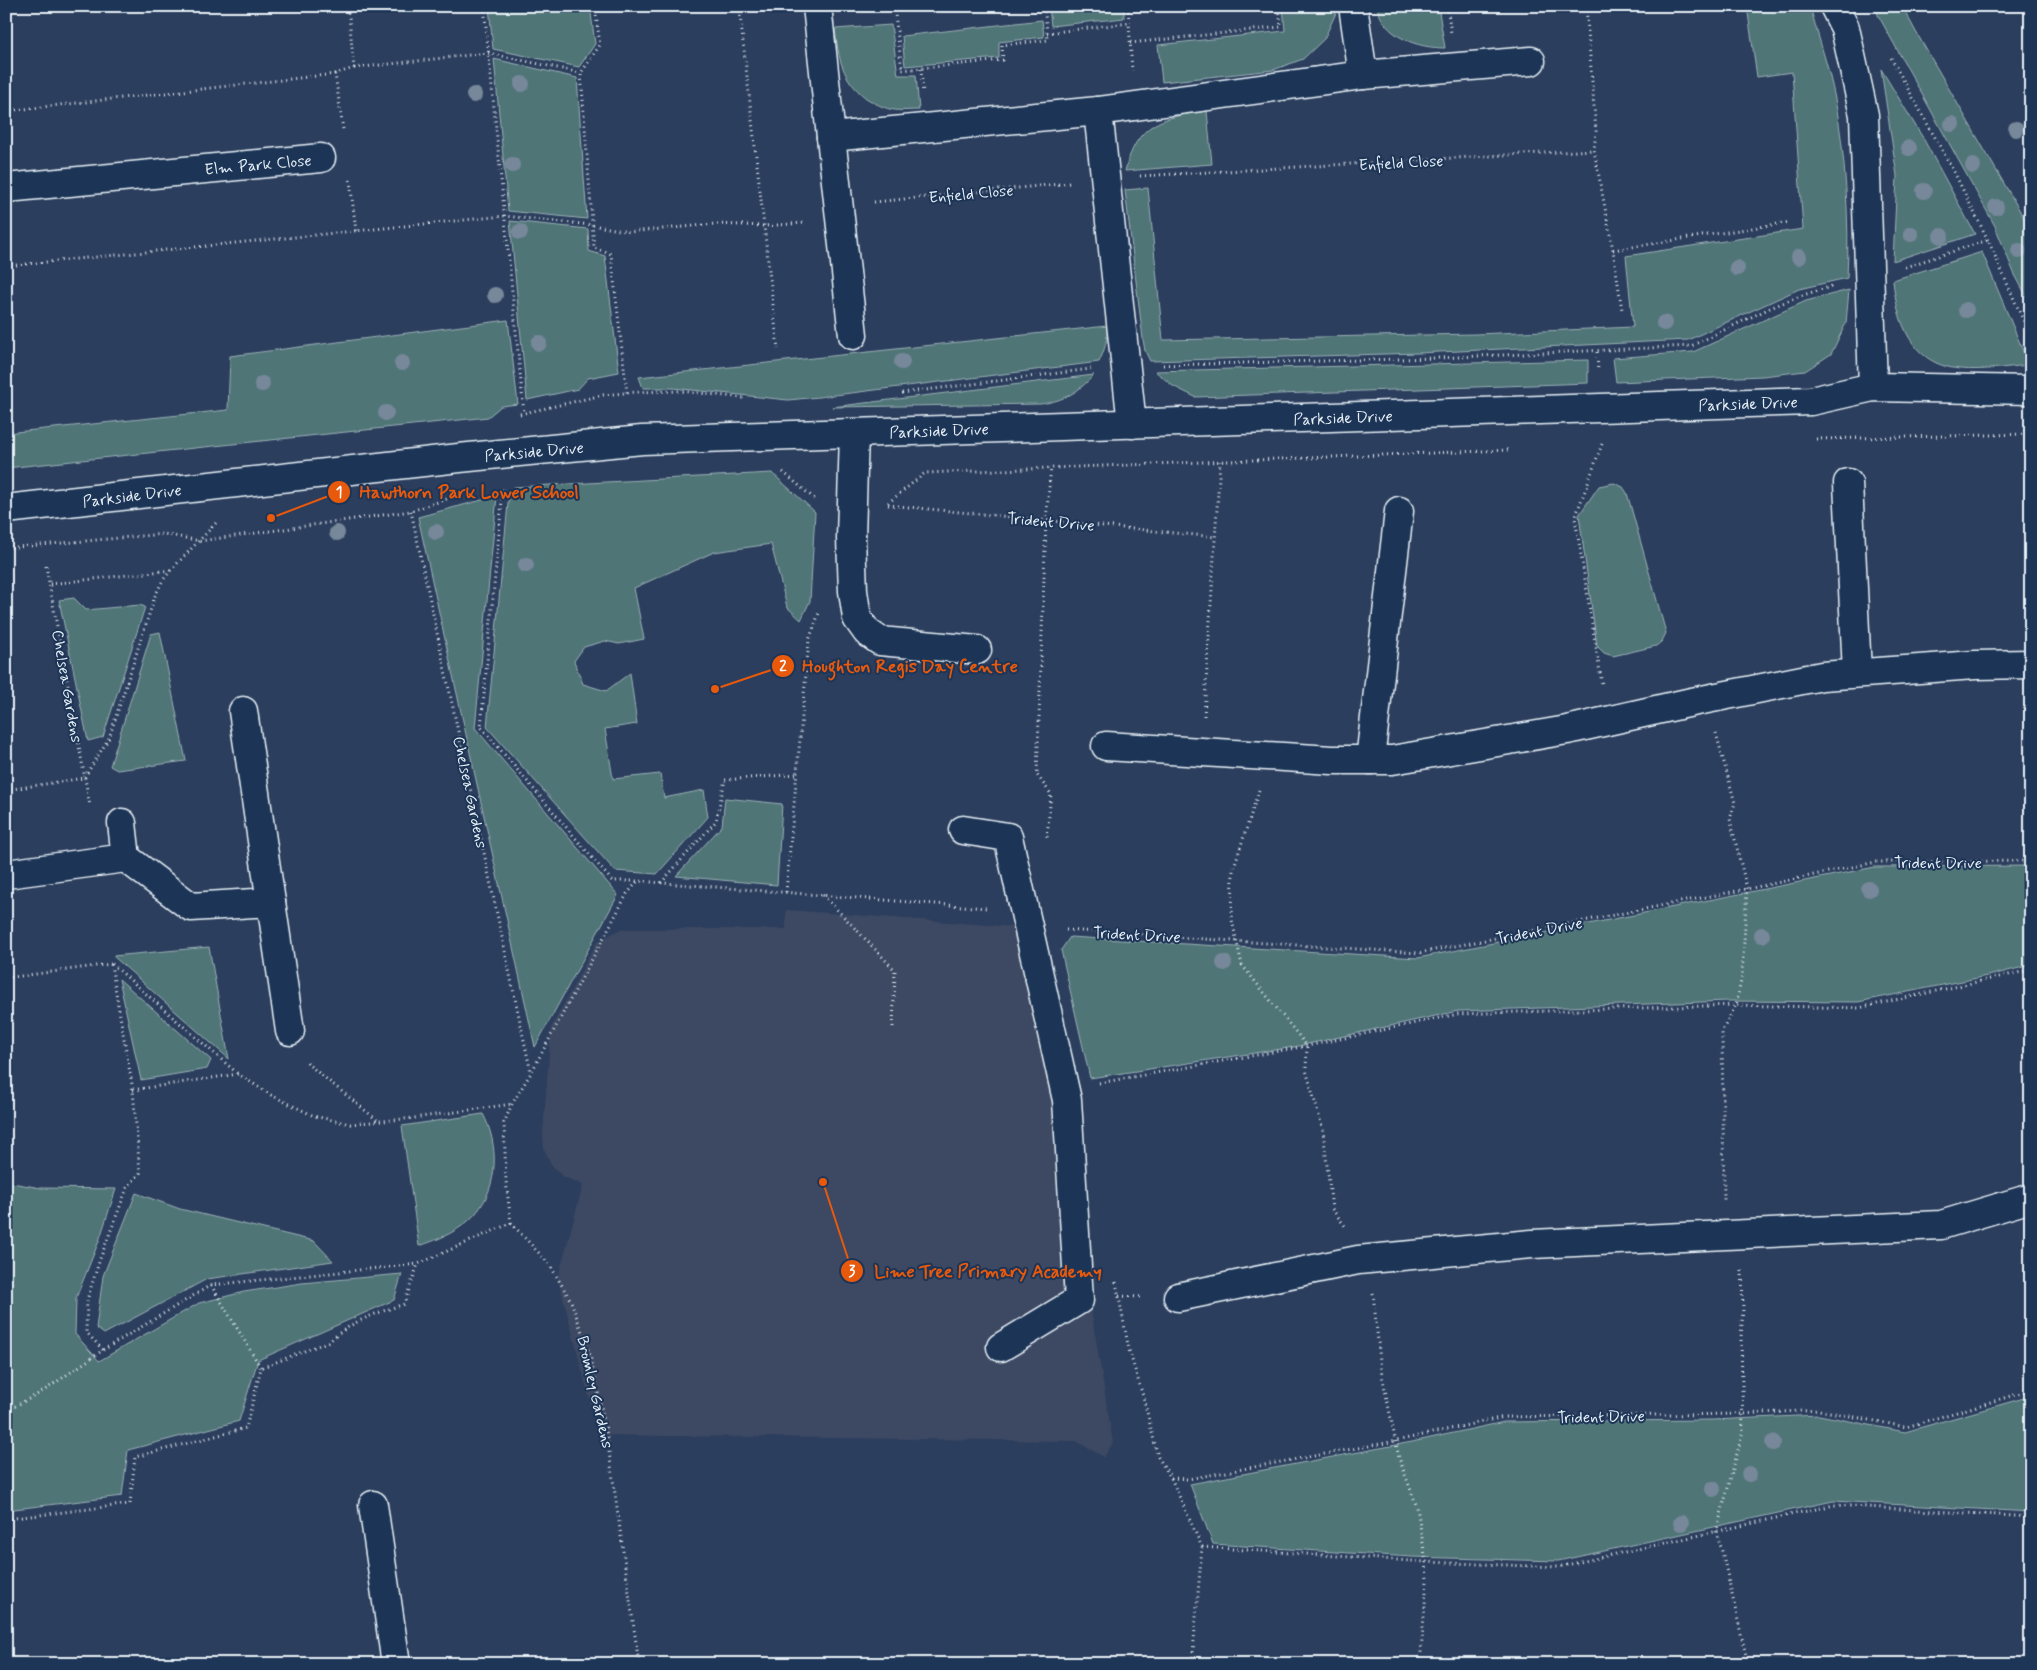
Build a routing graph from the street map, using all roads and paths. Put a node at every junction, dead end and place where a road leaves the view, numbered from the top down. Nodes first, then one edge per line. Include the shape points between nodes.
1 (348, 6) edge
2 (484, 6) edge
3 (595, 6) edge
4 (740, 6) edge
5 (817, 6) edge
6 (894, 6) edge
7 (1044, 6) edge
8 (1128, 6) edge
9 (1279, 6) edge
10 (1353, 6) edge
11 (1586, 6) edge
12 (1834, 6) edge
13 (1129, 23) junction
14 (1047, 33) junction
15 (1130, 43) junction
16 (488, 53) junction
17 (1890, 57) dead end
18 (1531, 61) dead end
19 (354, 68) junction
20 (581, 73) junction
21 (335, 74) junction
22 (1363, 75) junction
23 (1134, 106) junction
24 (1098, 110) junction
25 (6, 111) edge
26 (831, 137) junction
27 (1594, 150) junction
28 (334, 156) junction
29 (1105, 180) junction
30 (6, 188) edge
31 (839, 213) junction
32 (504, 216) junction
33 (1790, 222) dead end
34 (592, 225) junction
35 (764, 226) junction
36 (356, 231) junction
37 (1988, 240) junction
38 (1613, 250) junction
39 (6, 266) edge
40 (1870, 277) junction
41 (1622, 310) dead end
42 (853, 335) dead end
43 (2031, 338) edge
44 (778, 349) dead end
45 (1127, 366) junction
46 (1873, 387) junction
47 (2031, 390) edge
48 (627, 393) junction
49 (894, 394) dead end
50 (745, 398) dead end
51 (1132, 424) junction
52 (854, 433) junction
53 (2031, 434) edge
54 (1809, 439) dead end
55 (1612, 445) dead end
56 (1592, 446) dead end
57 (1602, 446) junction
58 (1514, 450) dead end
59 (1220, 461) junction
60 (776, 465) dead end
61 (1051, 467) junction
62 (246, 482) junction
63 (503, 482) dead end
64 (1848, 483) dead end
65 (461, 494) dead end
66 (886, 505) junction
67 (6, 509) edge
68 (411, 511) junction
69 (1399, 511) dead end
70 (1046, 520) junction
71 (851, 525) junction
72 (1216, 537) junction
73 (200, 541) junction
74 (6, 548) edge
75 (46, 566) dead end
76 (171, 570) junction
77 (50, 584) junction
78 (809, 640) dead end
79 (976, 650) dead end
80 (2031, 664) edge
81 (1857, 673) junction
82 (1707, 699) junction
83 (243, 711) dead end
84 (1608, 720) junction
85 (1106, 746) dead end
86 (1201, 751) junction
87 (1270, 756) junction
88 (1370, 760) junction
89 (797, 774) junction
90 (84, 778) junction
91 (6, 790) edge
92 (90, 806) dead end
93 (122, 823) dead end
94 (963, 830) dead end
95 (1046, 842) dead end
96 (126, 858) junction
97 (2031, 862) edge
98 (6, 874) edge
99 (638, 881) junction
100 (661, 883) junction
101 (1747, 889) junction
102 (786, 892) junction
103 (823, 895) junction
104 (272, 902) junction
105 (1036, 916) junction
106 (1237, 940) junction
107 (111, 964) junction
108 (2031, 970) edge
109 (6, 978) edge
110 (1736, 1005) junction
111 (893, 1028) dead end
112 (290, 1030) joint
113 (1307, 1046) junction
114 (531, 1073) junction
115 (238, 1074) junction
116 (1091, 1084) dead end
117 (133, 1090) junction
118 (512, 1104) junction
119 (378, 1121) junction
120 (2031, 1198) edge
121 (511, 1223) junction
122 (1733, 1235) junction
123 (1364, 1260) junction
124 (418, 1264) junction
125 (1115, 1277) dead end
126 (211, 1285) junction
127 (1178, 1297) dead end
128 (1001, 1347) dead end
129 (103, 1350) junction
130 (261, 1368) junction
131 (2031, 1390) edge
132 (6, 1411) edge
133 (1742, 1414) junction
134 (1396, 1441) junction
135 (1171, 1478) junction
136 (373, 1505) dead end
137 (2031, 1517) edge
138 (6, 1519) edge
139 (1716, 1532) junction
140 (1202, 1547) junction
141 (1426, 1562) junction
142 (396, 1664) edge
143 (639, 1664) edge
144 (1192, 1664) edge
145 (1420, 1664) edge
146 (1748, 1664) edge

1 - 19 path
2 - 16 path
3 - 20 path via 600,46
4 - 35 path
5 - 26 street
6 - 14 path via 902,70 1003,60 1002,45 1048,40
7 - 14 path
8 - 13 path
9 - 15 path via 1281,27
10 - 22 street
11 - 27 path via 1596,131
12 - 40 street via 1845,28 1864,115
13 - 14 path
13 - 15 path
15 - 23 path
16 - 19 path
16 - 20 path
16 - 32 path
17 - 37 path
18 - 22 street
19 - 21 path
20 - 34 path
21 - 25 path
21 - 28 path
22 - 23 street
23 - 24 street
24 - 26 street
24 - 29 street
26 - 31 street
27 - 29 path, Enfield Close via 1160,173
27 - 38 path
28 - 30 street, Elm Park Close
28 - 36 path
29 - 31 path, Enfield Close via 870,202
29 - 45 street
31 - 35 path, Enfield Close via 800,224
31 - 42 street
32 - 34 path, Enfield Close
32 - 36 path
32 - 48 path via 524,412
33 - 38 path
34 - 35 path, Enfield Close via 630,232 716,224
34 - 48 path via 594,248 611,254
35 - 44 path
36 - 39 path
37 - 40 path
37 - 43 path
38 - 41 path
40 - 45 path via 1803,294 1690,346 1438,358
40 - 46 street
45 - 49 path
45 - 51 street
46 - 47 street, Parkside Drive
46 - 51 street, Parkside Drive via 1811,401
48 - 50 path via 680,391
51 - 52 street, Parkside Drive
52 - 62 street, Parkside Drive via 642,440
52 - 71 street
53 - 54 path
55 - 57 path
56 - 57 path
57 - 84 path via 1575,518
58 - 59 path
59 - 61 path
59 - 72 path
60 - 71 path via 821,504 822,523
61 - 66 path via 925,473
61 - 70 path
62 - 67 street, Parkside Drive
62 - 73 path
63 - 99 path via 481,727 612,881
64 - 81 street
65 - 68 path
66 - 70 path, Trident Drive
66 - 71 path via 877,527
68 - 73 path
68 - 114 path, Chelsea Gardens
69 - 88 street
70 - 72 path, Trident Drive
70 - 95 path via 1037,775 1051,794
71 - 79 street via 857,618 868,632 880,641
72 - 86 path
73 - 74 path via 164,534
73 - 76 path
75 - 77 path, Chelsea Gardens
76 - 77 path
76 - 90 path via 155,596 109,738
77 - 90 path, Chelsea Gardens
78 - 89 path
80 - 81 street
81 - 82 street via 1822,676
82 - 84 street
82 - 101 path via 1735,803 1730,819
83 - 104 street
84 - 88 street via 1477,747 1392,760
85 - 86 street
86 - 87 street
87 - 88 street
87 - 106 path via 1233,870 1232,920
89 - 100 path via 725,780 716,821
89 - 102 path
90 - 91 path
90 - 92 path, Chelsea Gardens
93 - 96 street
94 - 105 street via 1008,837
96 - 98 street
96 - 104 street via 191,907
97 - 101 path, Trident Drive via 1876,862
99 - 100 path
99 - 114 path via 627,894
100 - 102 path
101 - 106 path, Trident Drive via 1418,954
101 - 110 path via 1742,976
102 - 103 path
103 - 105 path
103 - 111 path via 895,970
104 - 112 street
105 - 106 path, Trident Drive via 1068,931
105 - 128 street via 1067,1100 1079,1300
106 - 113 path via 1242,965
107 - 109 path
107 - 115 path
107 - 117 path
108 - 110 path via 1859,1008
110 - 113 path via 1458,1014
110 - 122 path via 1722,1031
112 - 119 path via 310,1066
113 - 116 path
113 - 123 path via 1306,1070 1323,1130 1332,1209
114 - 118 path
115 - 117 path
115 - 119 path via 314,1116 350,1124
117 - 129 path via 140,1172 127,1188 87,1300 86,1332
118 - 119 path
118 - 121 path via 504,1123
120 - 122 street via 1941,1224
121 - 124 path
121 - 143 path, Bromley Gardens via 550,1265 571,1301 590,1355 606,1430
122 - 123 street via 1532,1244
122 - 133 path via 1743,1309
123 - 127 street
123 - 134 path via 1380,1370
124 - 126 path
124 - 130 path via 404,1304 366,1316 330,1342
125 - 135 path via 1129,1350 1158,1457
126 - 129 path
126 - 130 path
129 - 132 path via 42,1392
130 - 138 path via 246,1428 135,1457 130,1504
131 - 133 path, Trident Drive via 1906,1426 1819,1410
133 - 134 path, Trident Drive via 1504,1417
133 - 139 path via 1743,1431
134 - 135 path, Trident Drive via 1188,1479
134 - 141 path via 1417,1507
135 - 140 path
136 - 142 street
137 - 139 path via 1834,1505
139 - 141 path via 1558,1567
139 - 146 path
140 - 141 path
140 - 144 path
141 - 145 path

